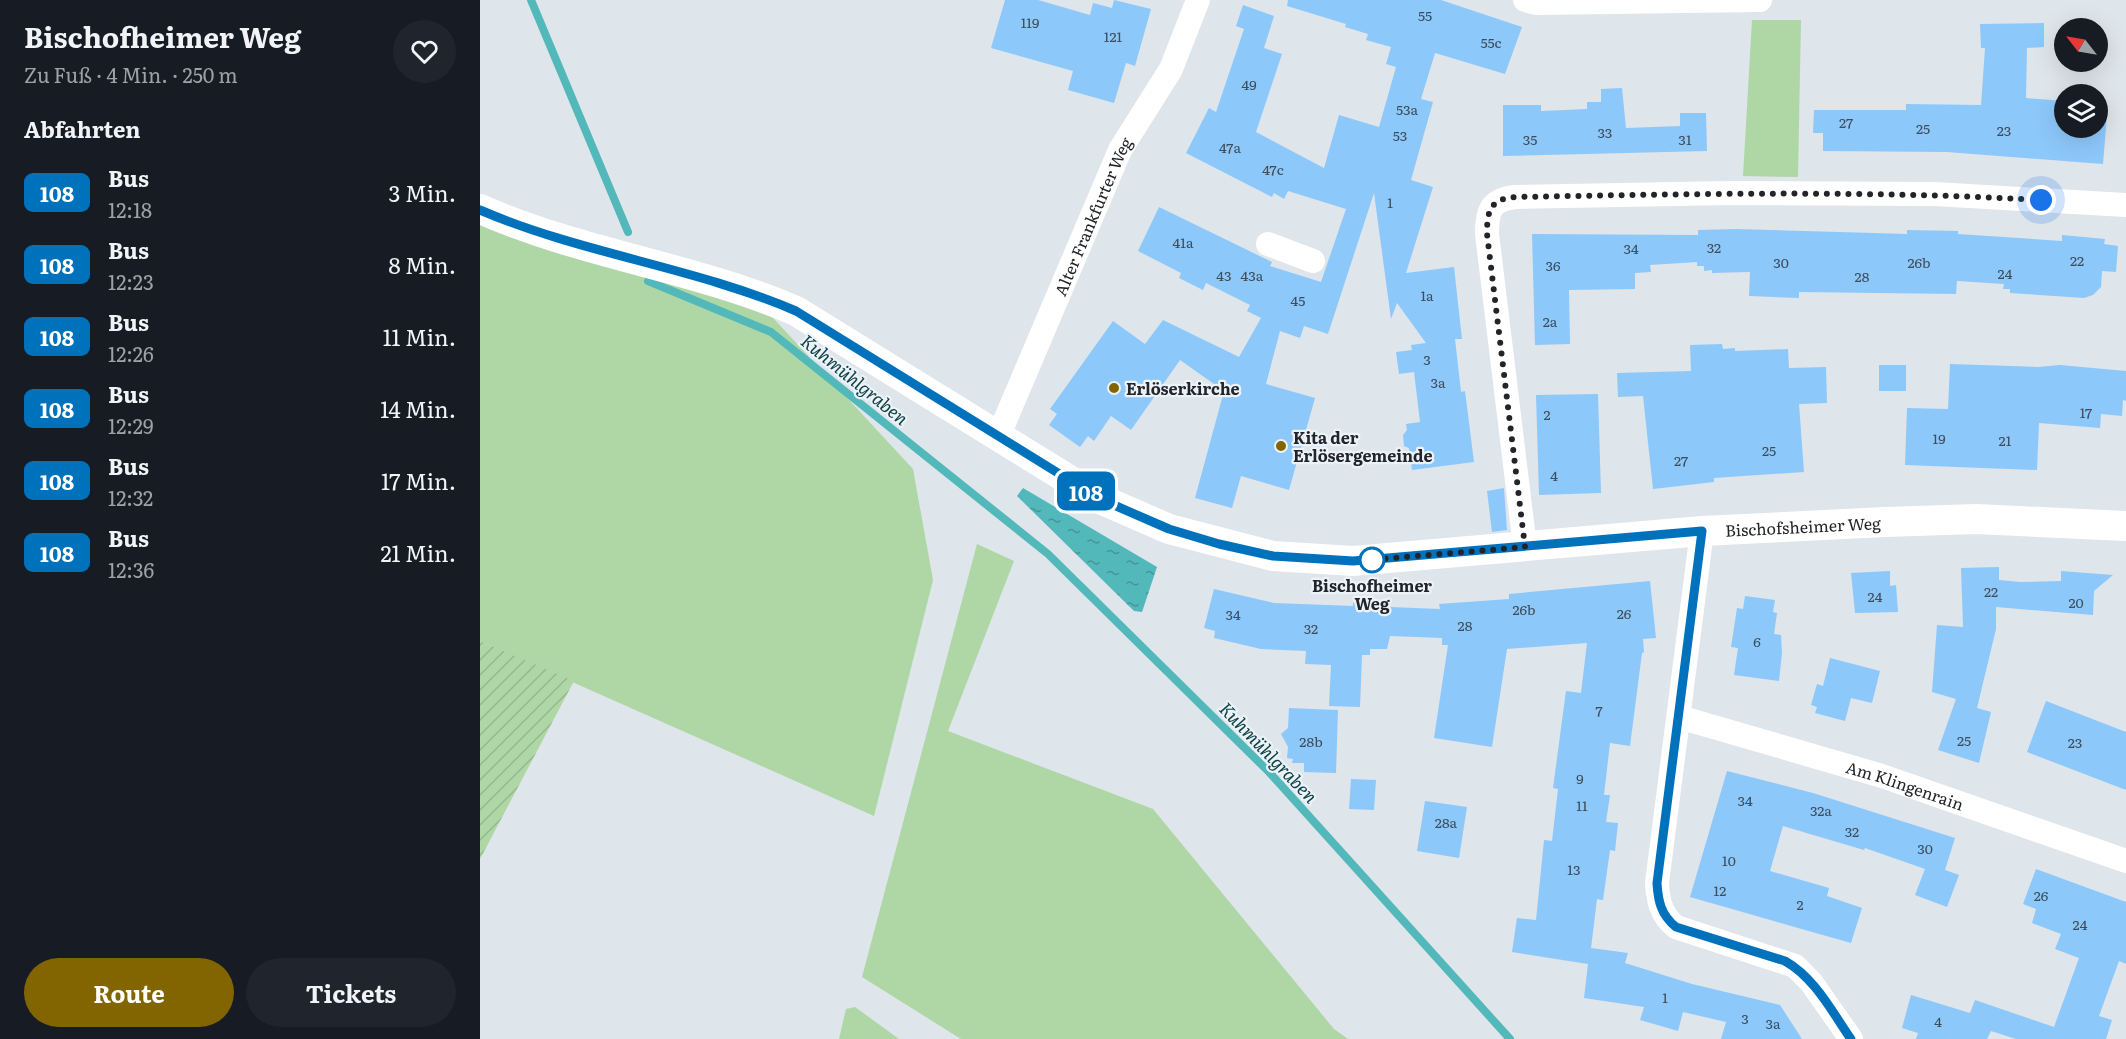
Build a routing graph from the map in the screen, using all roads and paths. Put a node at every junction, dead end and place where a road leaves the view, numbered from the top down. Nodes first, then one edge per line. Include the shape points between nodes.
1 (1198, 0) edge
2 (1525, 0) edge
3 (1760, 0) edge
4 (2126, 205) edge
5 (480, 210) edge
6 (1268, 244) dead end
7 (1313, 261) dead end
8 (998, 437) junction
9 (2126, 526) edge
10 (1702, 531) junction
11 (1525, 547) junction
12 (1679, 717) junction
13 (2126, 861) edge
14 (1851, 1039) edge

1 - 8 street, Alter Frankfurter Weg via 1171,69 1120,150
2 - 3 street
4 - 11 street via 1934,194 1502,198 1489,209 1487,234
5 - 8 street, Bischofsheimer Weg via 574,243 744,290 796,311
6 - 7 street
8 - 11 street, Bischofsheimer Weg via 1139,518 1219,544 1273,556 1353,561
9 - 10 street, Bischofsheimer Weg via 1976,519
10 - 11 street, Bischofsheimer Weg
10 - 12 street
12 - 13 street, Am Klingenrain via 1882,776
12 - 14 street via 1657,883 1662,912 1676,927 1691,934 1795,966

